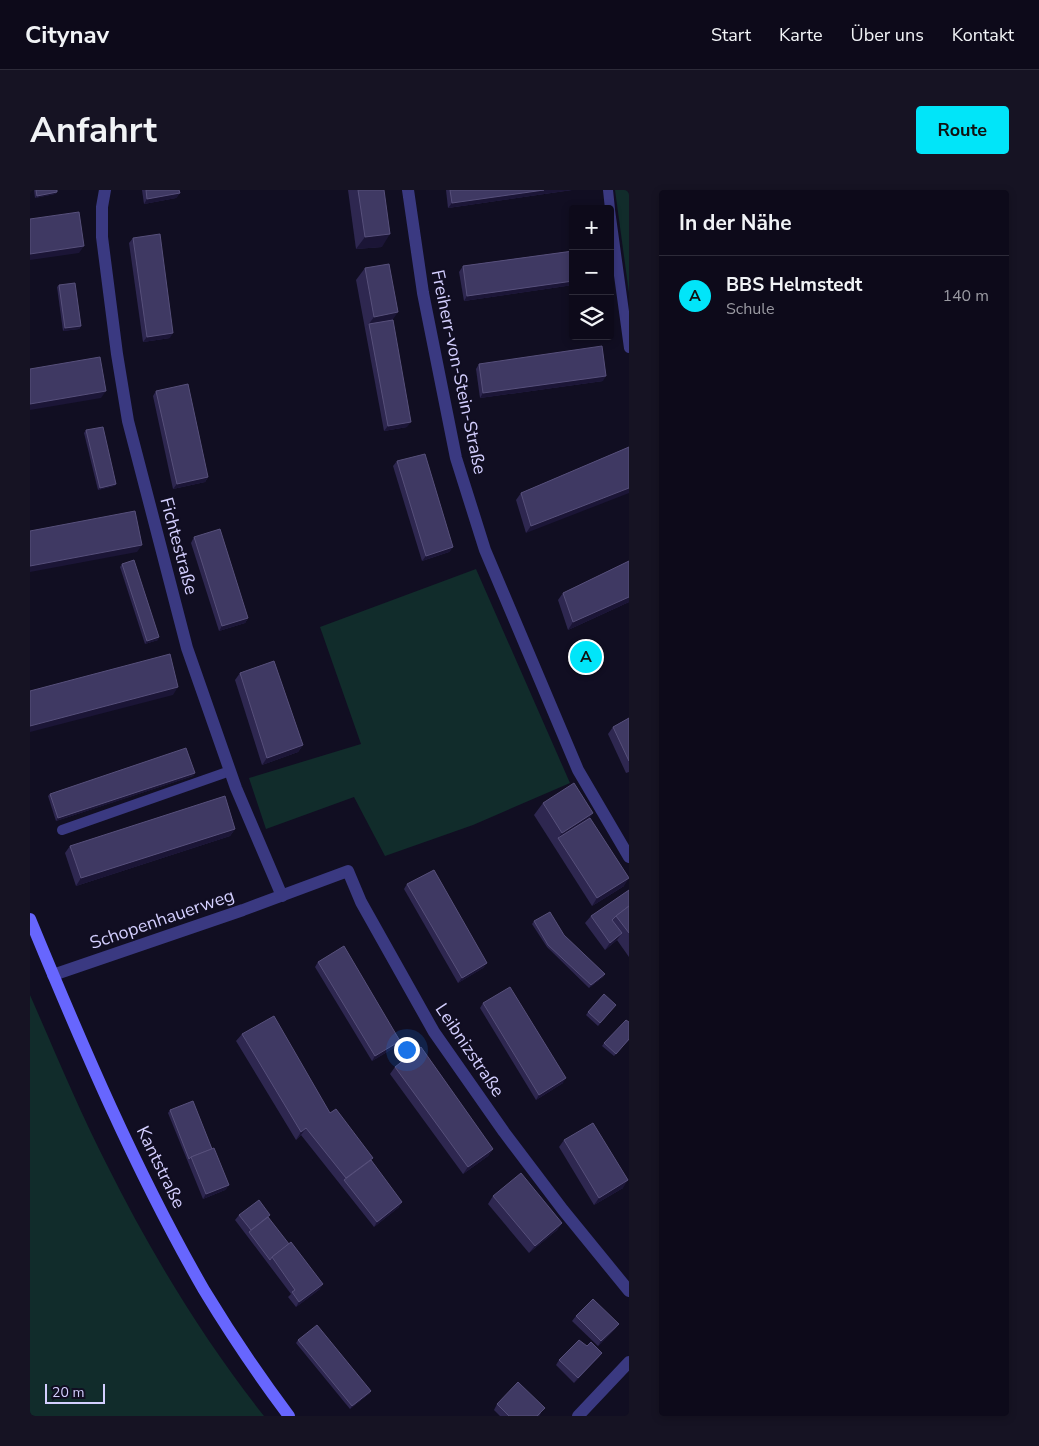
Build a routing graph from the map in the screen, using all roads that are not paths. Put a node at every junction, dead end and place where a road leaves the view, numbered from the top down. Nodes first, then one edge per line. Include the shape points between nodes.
1 (105, 190) edge
2 (408, 190) edge
3 (608, 190) edge
4 (610, 205) edge
5 (614, 239) edge
6 (629, 348) edge
7 (230, 771) junction
8 (62, 830) dead end
9 (629, 857) edge
10 (282, 896) junction
11 (30, 919) edge
12 (53, 975) junction
13 (629, 1291) edge
14 (629, 1362) edge
15 (289, 1416) edge
16 (578, 1416) edge

1 - 7 street, Fichtestraße via 102,236 116,354 128,421 187,648
2 - 9 street, Freiherr-von-Stein-Straße via 423,293 456,458 485,550 578,770
3 - 4 lane
5 - 6 lane
7 - 8 lane
7 - 10 street, Fichtestraße
10 - 12 street, Schopenhauerweg
10 - 13 street, Leibnizstraße via 348,871 361,902 434,1032 522,1156
11 - 12 main road, Kantstraße
12 - 15 main road, Kantstraße via 87,1056 153,1194 200,1282
14 - 16 street

